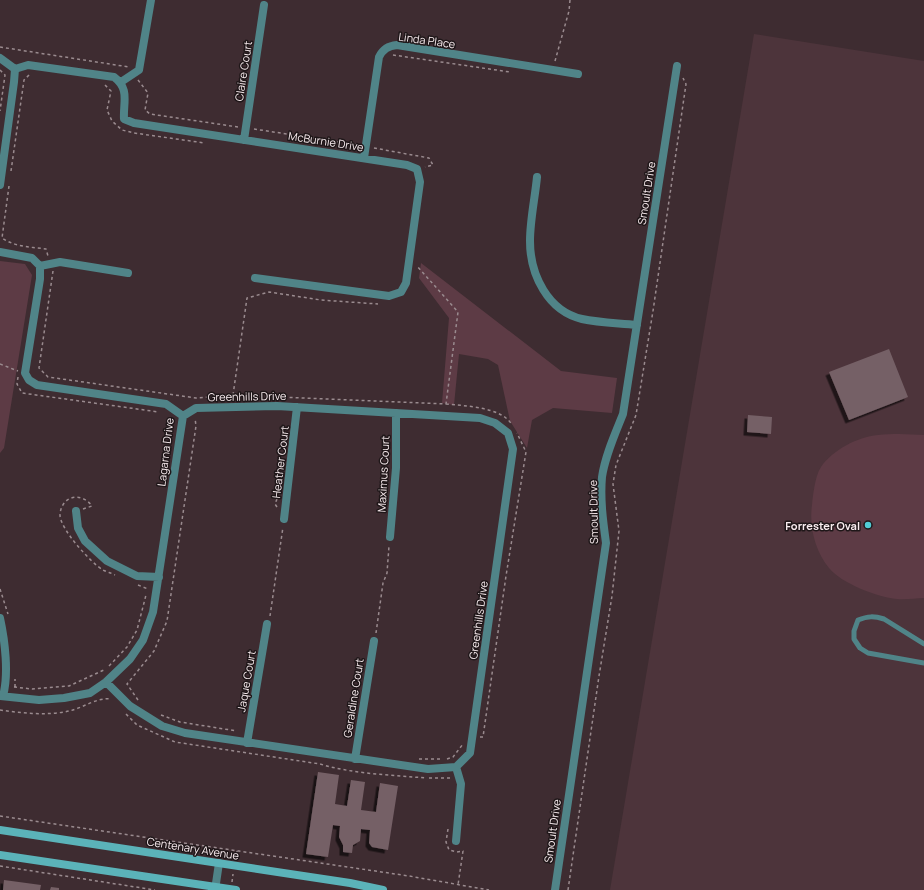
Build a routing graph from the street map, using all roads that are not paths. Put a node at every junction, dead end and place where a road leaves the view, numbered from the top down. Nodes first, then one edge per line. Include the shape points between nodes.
1 (151, 0) edge
2 (264, 5) dead end
3 (0, 58) edge
4 (677, 66) road end
5 (15, 68) junction
6 (578, 74) dead end
7 (121, 82) junction
8 (244, 140) junction
9 (364, 158) junction
10 (537, 177) dead end
11 (0, 185) edge
12 (0, 252) edge
13 (40, 266) junction
14 (128, 273) dead end
15 (255, 278) dead end
16 (637, 325) junction
17 (297, 407) junction
18 (392, 413) junction
19 (183, 416) junction
20 (76, 511) dead end
21 (284, 519) road end
22 (390, 537) road end
23 (159, 577) junction
24 (0, 618) edge
25 (267, 624) road end
26 (374, 641) road end
27 (924, 644) edge
28 (924, 663) edge
29 (106, 682) junction
30 (2, 696) edge
31 (247, 743) junction
32 (355, 758) junction
33 (456, 767) junction
34 (1, 830) edge
35 (456, 841) dead end
36 (0, 854) edge
37 (219, 863) junction
38 (216, 888) edge
39 (236, 890) edge
40 (383, 890) edge
41 (555, 890) edge

1 - 7 street via 139,70
2 - 8 street, Claire Court
3 - 5 street
4 - 16 street, Smoult Drive
5 - 7 street via 28,65 114,77
5 - 11 street
6 - 9 street, Linda Place via 397,45 389,46 379,57
7 - 8 street, McBurnie Drive via 125,94 124,119 134,123
8 - 9 street, McBurnie Drive
9 - 15 street, McBurnie Drive via 417,169 420,182 406,282 401,292 389,296
10 - 16 street via 530,242 532,266 541,287 552,303 564,312 581,319
12 - 13 street via 32,258
13 - 14 street via 60,262
13 - 19 street, Lagarna Drive via 25,373 29,380 38,385 166,404
16 - 41 street, Smoult Drive via 623,414 602,476 602,511 606,543
17 - 18 street, Greenhills Drive
17 - 19 street, Greenhills Drive via 196,408
17 - 21 street, Heather Court
18 - 22 street, Maximus Court via 396,468
18 - 33 street, Greenhills Drive via 480,418 495,423 508,433 513,449 470,753
19 - 23 street, Lagarna Drive
20 - 23 street via 78,528 85,542 107,561 137,576
23 - 29 street, Lagarna Drive via 153,612 143,640 130,659
24 - 30 street via 4,639 6,687
25 - 31 street, Jaque Court
26 - 32 street, Geraldine Court
27 - 28 lane via 877,617 867,616 858,620 854,631 854,639 860,648 868,653
29 - 30 street, Lagarna Drive via 90,693 64,698 39,700
29 - 31 street via 130,706 162,726 185,733
31 - 32 street
32 - 33 street via 428,769
33 - 35 street via 461,784
34 - 37 street, Centenary Avenue
36 - 38 street
37 - 38 street
37 - 40 street, Centenary Avenue
38 - 39 street

